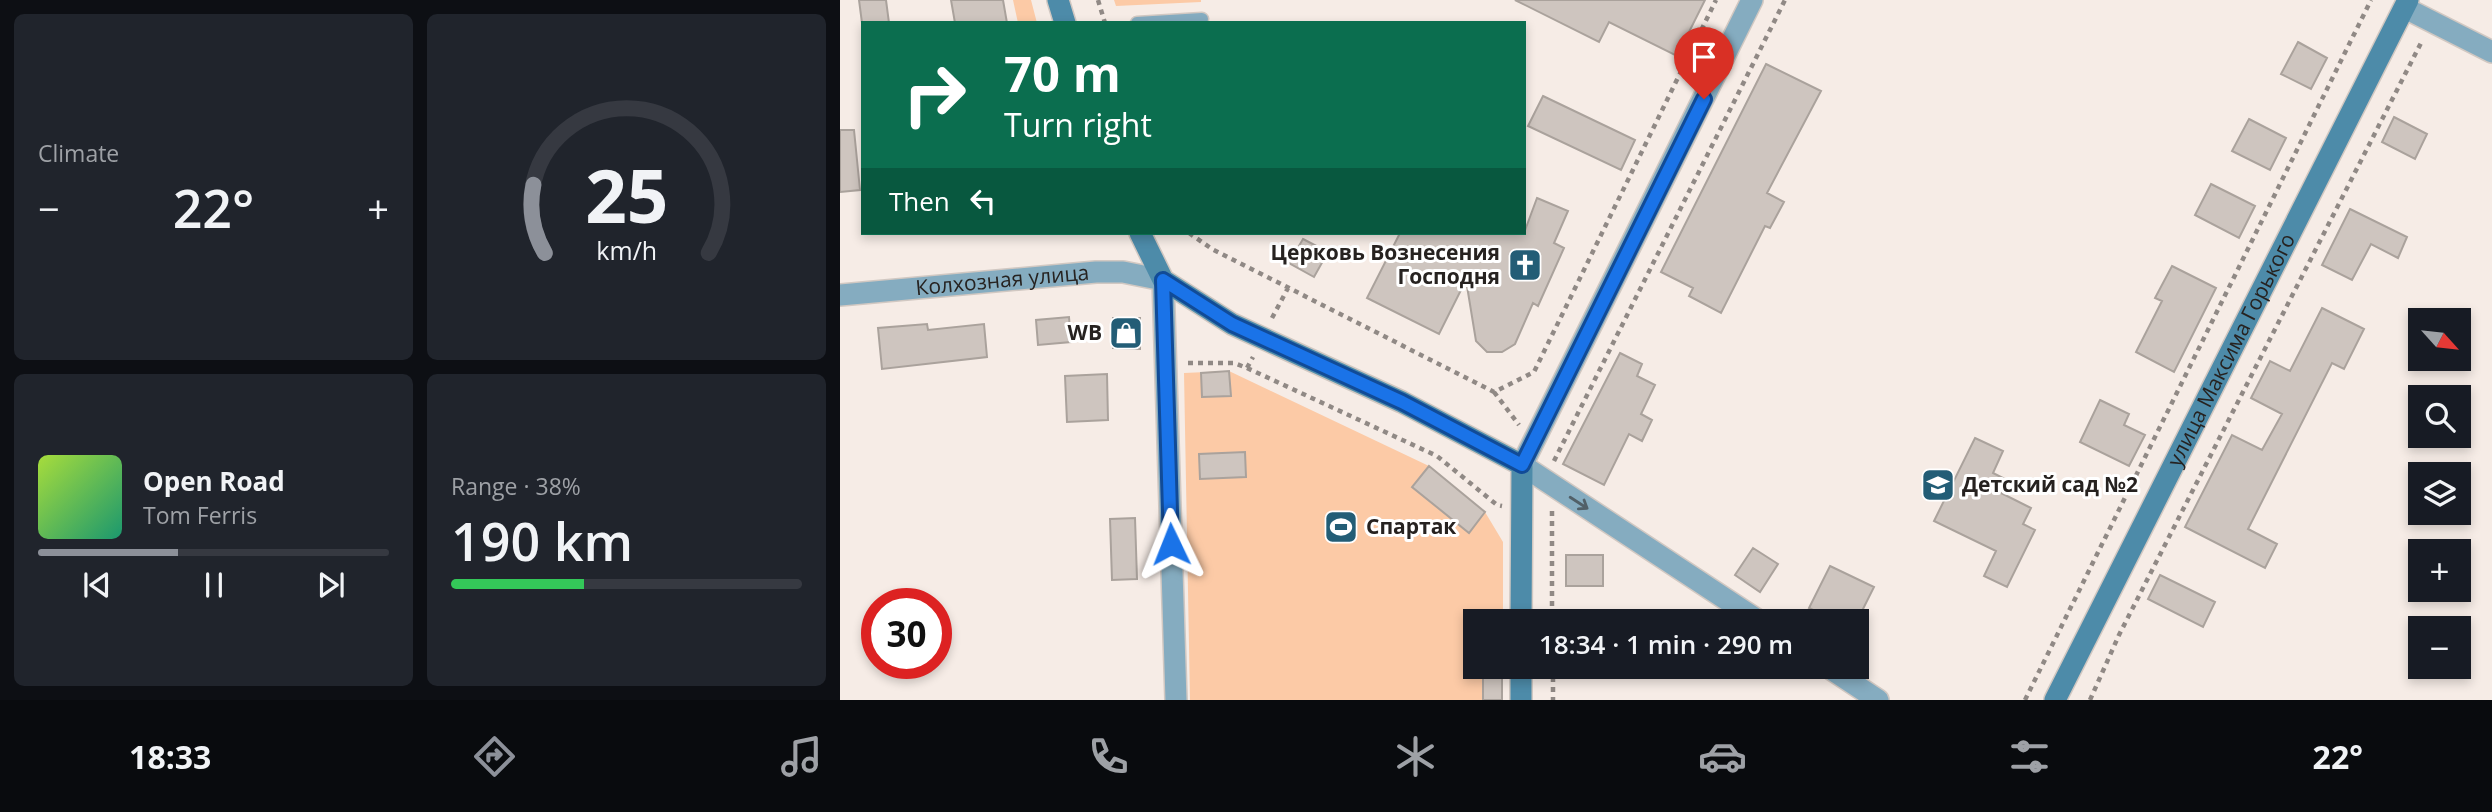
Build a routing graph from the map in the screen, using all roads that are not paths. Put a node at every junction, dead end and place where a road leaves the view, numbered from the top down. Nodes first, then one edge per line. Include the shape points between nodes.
1 (1058, 0) edge
2 (1752, 0) edge
3 (2407, 4) edge
4 (1202, 19) dead end
5 (1064, 21) edge
6 (1170, 21) edge
7 (2492, 52) edge
8 (1141, 235) edge
9 (1163, 280) junction
10 (840, 295) edge
11 (1522, 465) junction
12 (1521, 609) edge
13 (1739, 609) edge
14 (1521, 679) edge
15 (1846, 679) edge
16 (1176, 700) edge
17 (1521, 700) edge
18 (1878, 700) edge
19 (2055, 700) edge

1 - 5 main road
2 - 11 street
3 - 7 street
3 - 19 main road, улица Максима Горького
4 - 6 lane
8 - 9 main road
9 - 10 street, Колхозная улица via 1096,272
9 - 11 main road via 1232,324 1402,402
9 - 16 street
11 - 12 main road
11 -> 13 street via 1557,501
14 - 17 main road
15 - 18 street

